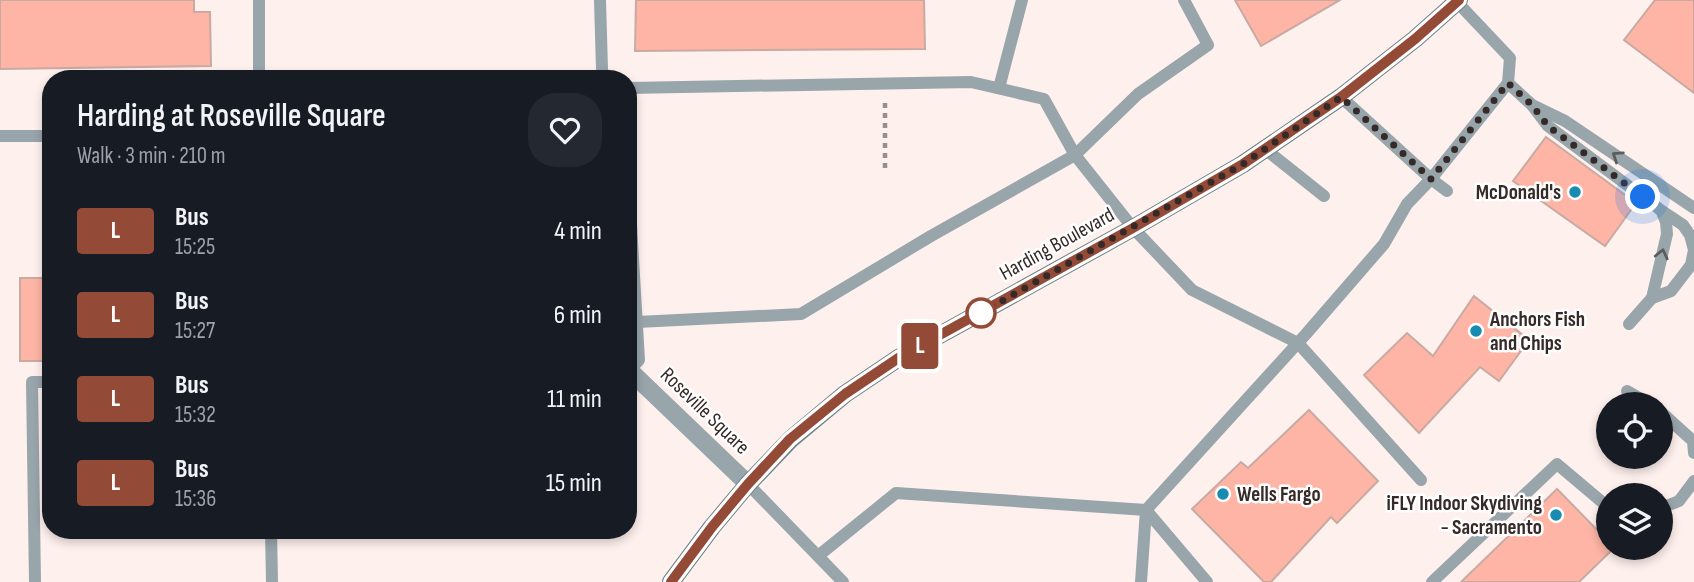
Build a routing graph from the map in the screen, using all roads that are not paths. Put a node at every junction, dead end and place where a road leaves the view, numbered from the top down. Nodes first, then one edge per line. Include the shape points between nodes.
1 (259, 0) edge
2 (600, 0) edge
3 (1022, 0) edge
4 (1184, 0) edge
5 (1457, 1) edge
6 (259, 70) edge
7 (603, 70) edge
8 (1508, 83) junction
9 (637, 88) edge
10 (999, 89) junction
11 (1341, 97) junction
12 (1532, 105) junction
13 (0, 136) edge
14 (42, 136) edge
15 (1265, 149) junction
16 (1075, 155) junction
17 (1431, 179) junction
18 (1447, 191) dead end
19 (1324, 196) dead end
20 (1694, 208) edge
21 (1662, 211) junction
22 (1133, 228) junction
23 (1652, 298) junction
24 (637, 322) joint
25 (1629, 324) dead end
26 (1298, 344) junction
27 (637, 362) edge
28 (637, 379) edge
29 (42, 382) edge
30 (1673, 423) edge
31 (1694, 453) edge
32 (1421, 480) dead end
33 (1694, 481) edge
34 (748, 484) junction
35 (1596, 497) edge
36 (1673, 503) edge
37 (1146, 510) junction
38 (271, 539) edge
39 (818, 556) junction
40 (35, 582) edge
41 (272, 582) edge
42 (671, 582) edge
43 (843, 582) edge
44 (1141, 582) edge
45 (1207, 582) edge
46 (1432, 582) edge

1 - 6 lane
2 - 7 lane
3 - 10 lane
4 - 16 lane via 1208,45 1138,94
5 - 8 lane via 1510,58
5 - 11 main road, Harding Boulevard
8 - 12 lane
8 - 17 lane
9 - 10 lane via 971,82
10 - 16 lane via 1044,99
11 - 15 main road, Harding Boulevard
11 - 17 lane
20 -> 12 lane via 1564,121
12 - 21 lane via 1548,126
13 - 14 lane
15 - 19 lane
15 - 22 main road, Harding Boulevard
16 - 22 lane
16 - 24 lane via 802,314
17 - 18 lane
17 - 26 lane via 1407,204 1384,244
23 -> 21 lane via 1667,234
21 - 23 lane via 1683,225 1694,250 1691,265 1671,291
22 - 26 lane via 1192,290
22 - 34 main road, Harding Boulevard via 900,357 790,439
23 - 25 lane
24 - 27 lane
26 - 32 lane
26 - 37 lane
28 - 34 street, Roseville Square
29 - 40 lane via 32,382
30 - 31 lane via 1693,441
33 - 36 lane
34 - 39 lane
34 - 42 main road, Harding Boulevard
35 - 46 lane via 1558,464
37 - 39 lane via 896,493
37 - 44 lane
37 - 45 lane
38 - 41 lane
39 - 43 lane

